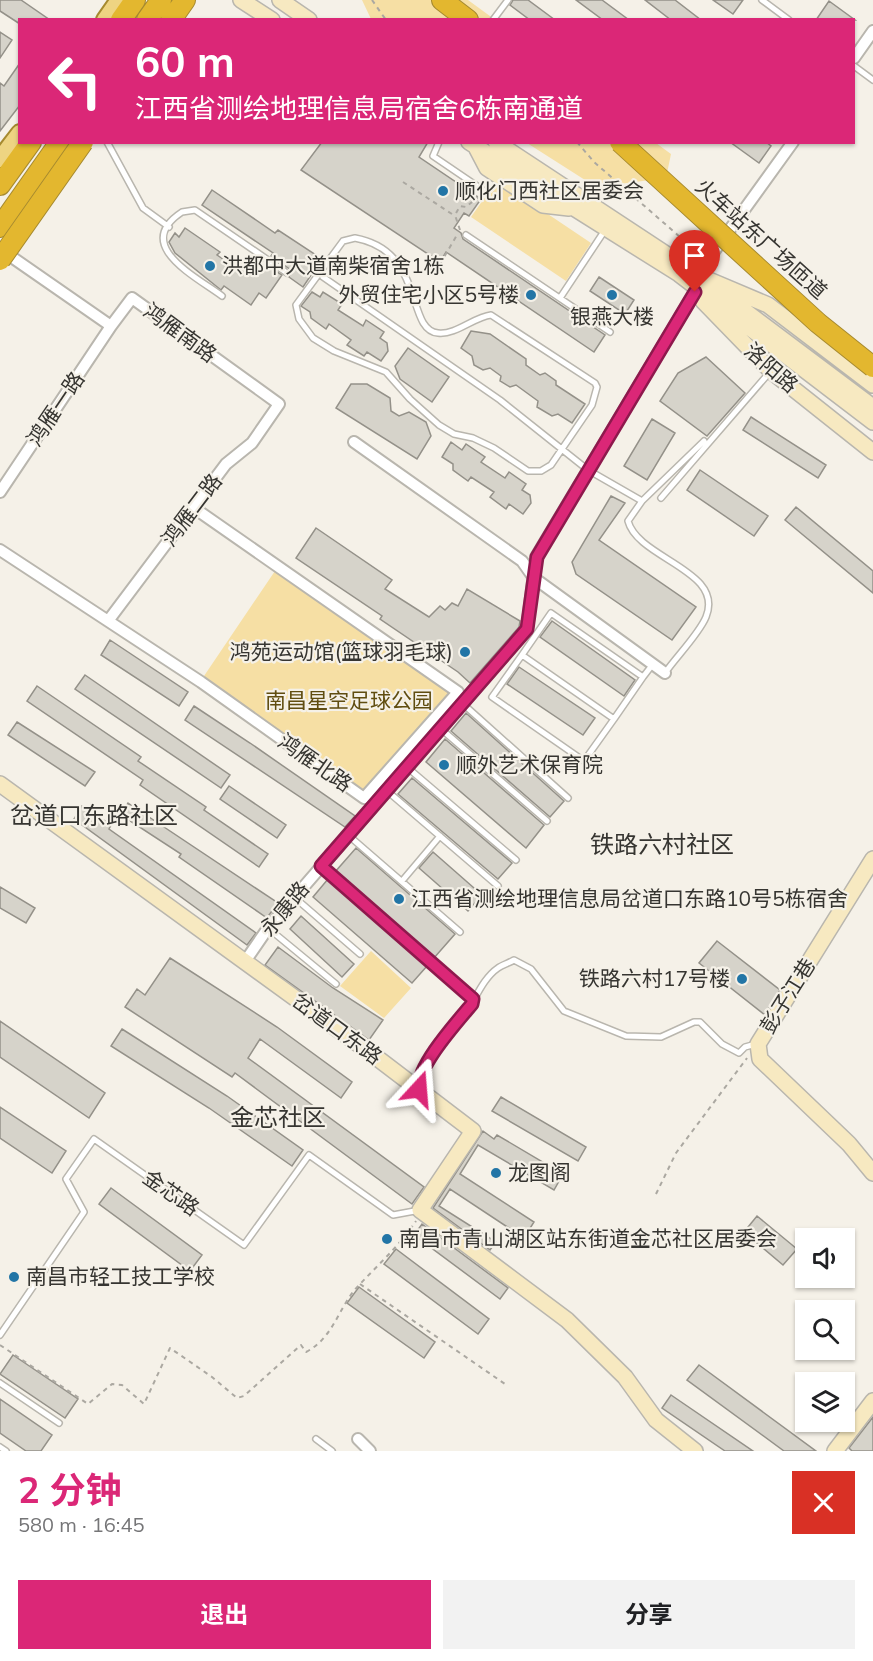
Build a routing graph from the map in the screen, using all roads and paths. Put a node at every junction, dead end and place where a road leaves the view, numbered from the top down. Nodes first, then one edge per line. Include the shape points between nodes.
1 (108, 0) edge
2 (119, 0) edge
3 (135, 0) edge
4 (161, 0) edge
5 (170, 0) edge
6 (185, 0) edge
7 (241, 0) edge
8 (280, 0) edge
9 (372, 0) edge
10 (442, 0) edge
11 (458, 0) edge
12 (508, 0) edge
13 (762, 0) edge
14 (98, 18) edge
15 (106, 18) edge
16 (122, 18) edge
17 (148, 18) edge
18 (157, 18) edge
19 (172, 18) edge
20 (269, 18) edge
21 (306, 18) edge
22 (385, 18) edge
23 (465, 18) edge
24 (479, 18) edge
25 (494, 18) edge
26 (786, 18) edge
27 (873, 31) edge
28 (855, 57) edge
29 (855, 67) edge
30 (873, 80) edge
31 (18, 136) edge
32 (22, 144) edge
33 (30, 144) edge
34 (59, 144) edge
35 (67, 144) edge
36 (82, 144) edge
37 (108, 144) edge
38 (438, 144) edge
39 (499, 144) edge
40 (579, 144) edge
41 (622, 144) edge
42 (792, 144) edge
43 (472, 145) edge
44 (0, 159) edge
45 (0, 181) edge
46 (403, 182) dead end
47 (0, 185) edge
48 (483, 190) joint
49 (455, 216) junction
50 (169, 226) junction
51 (0, 227) edge
52 (606, 228) junction
53 (466, 235) dead end
54 (680, 237) dead end
55 (0, 238) edge
56 (0, 249) edge
57 (0, 260) edge
58 (440, 264) dead end
59 (287, 273) dead end
60 (674, 275) junction
61 (697, 275) junction
62 (323, 277) dead end
63 (695, 292) junction
64 (222, 296) dead end
65 (560, 298) junction
66 (111, 326) junction
67 (610, 332) dead end
68 (873, 367) edge
69 (771, 370) junction
70 (873, 385) edge
71 (279, 404) joint
72 (873, 407) edge
73 (873, 422) edge
74 (704, 441) dead end
75 (354, 442) dead end
76 (563, 450) junction
77 (873, 452) edge
78 (588, 470) junction
79 (0, 492) edge
80 (661, 498) dead end
81 (642, 501) junction
82 (194, 508) junction
83 (0, 550) edge
84 (534, 578) junction
85 (108, 621) junction
86 (522, 655) junction
87 (653, 664) junction
88 (664, 673) joint
89 (643, 677) junction
90 (462, 703) junction
91 (614, 719) junction
92 (440, 728) junction
93 (406, 767) junction
94 (0, 784) edge
95 (387, 790) junction
96 (568, 798) dead end
97 (547, 821) dead end
98 (348, 835) junction
99 (440, 836) junction
100 (873, 859) edge
101 (516, 860) dead end
102 (321, 866) junction
103 (402, 881) junction
104 (498, 886) dead end
105 (294, 897) junction
106 (267, 928) junction
107 (460, 932) dead end
108 (360, 954) dead end
109 (244, 963) junction
110 (336, 984) dead end
111 (473, 999) junction
112 (758, 1044) junction
113 (419, 1089) junction
114 (873, 1173) edge
115 (656, 1194) dead end
116 (420, 1210) junction
117 (360, 1284) junction
118 (0, 1335) edge
119 (0, 1345) edge
120 (0, 1383) edge
121 (505, 1384) dead end
122 (873, 1401) edge
123 (59, 1423) dead end
124 (316, 1439) dead end
125 (358, 1439) dead end
126 (0, 1447) edge
127 (6, 1451) edge
128 (332, 1451) edge
129 (370, 1451) edge
130 (696, 1451) edge
131 (835, 1451) edge

1 - 14 main road
2 - 15 main road
3 - 16 highway
4 - 17 highway
5 - 18 main road
6 - 19 highway
7 - 20 street
8 - 21 street
9 - 22 path
10 - 23 highway
11 - 24 highway
12 - 25 lane
13 - 26 lane
27 - 28 street
29 - 30 lane
31 - 44 main road
32 - 45 main road
33 - 47 highway
34 - 51 highway
35 - 55 main road
36 - 57 highway, bridge
37 - 50 lane via 143,208
38 - 48 lane via 434,156
39 - 61 street, 洛阳路
40 - 54 path
41 - 68 highway, 火车站东广场匝道, bridge via 818,323
42 - 61 street
43 - 52 street, 洛阳路
46 - 49 path
48 - 49 path via 466,207 460,206
49 - 58 path via 460,230
50 - 59 lane via 182,212 195,210
50 - 64 lane via 163,243 166,252
52 - 60 street, 洛阳路
52 - 65 lane
53 - 65 lane
56 - 66 street, 鸿雁南路
60 - 63 street, 洛阳路
60 - 73 street, 洛阳路
61 - 70 street, 洛阳路 via 768,306
61 - 72 street, 洛阳路
62 - 76 lane via 500,400
63 - 69 street, 洛阳路
63 - 78 street, 永康路
65 - 67 lane
66 - 71 street, 鸿雁南路 via 132,298
66 - 79 street, 鸿雁一路
69 - 77 street, 洛阳路
69 - 80 lane
71 - 82 street, 鸿雁二路 via 252,443 226,464
74 - 81 lane
75 - 84 street via 522,561
76 - 76 lane via 592,405 595,383 491,315 448,332 432,331 417,313 411,286 397,260 370,241 343,241 296,305 299,319 313,338 386,372 423,412 454,434 494,448 528,471 541,471
76 - 78 lane
78 - 81 lane
78 - 84 street, 永康路 via 537,557
81 - 88 lane via 628,521 630,530 637,539 702,583 709,602 706,619
82 - 85 street, 鸿雁二路
82 - 85 street, 鸿雁北路 via 458,692 364,798
83 - 85 street, 鸿雁北路
84 - 87 street
84 - 90 street, 永康路 via 527,629
86 - 89 lane via 551,613
86 - 91 lane
86 - 91 lane via 492,697 584,761
87 - 88 street
87 - 89 lane
89 - 91 lane
90 - 92 street, 永康路
90 - 96 lane
92 - 93 street, 永康路
92 - 97 lane
93 - 95 street, 永康路
93 - 101 lane
94 - 109 street, 岔道口东路
95 - 98 street, 永康路
95 - 99 lane
98 - 102 street, 永康路
98 - 103 lane
99 - 103 lane
99 - 104 lane
100 - 112 street, 彭子江巷
102 - 105 street, 永康路
102 - 111 lane
103 - 107 lane
105 - 106 street, 永康路
105 - 108 lane
106 - 109 street, 永康路
106 - 110 lane
109 - 113 street, 岔道口东路
111 - 112 lane via 498,968 514,960 531,969 564,1011 626,1036 661,1037 700,1022 739,1053
111 - 113 lane via 425,1066
112 - 114 street, 彭子江巷 via 760,1059 849,1144
112 - 115 path via 676,1153
113 - 116 street, 岔道口东路 via 473,1131
116 - 117 path via 407,1234
116 - 118 lane, 金芯路 via 393,1215 309,1155 244,1245 94,1139 66,1179 84,1212
116 - 130 street via 567,1320 625,1377 656,1420
117 - 119 path via 341,1307 333,1328 315,1347 306,1352 301,1344 237,1398 170,1348 144,1404 122,1385 112,1384 88,1404
117 - 121 path
120 - 123 lane
122 - 131 street
124 - 128 lane
125 - 129 street
126 - 127 lane

